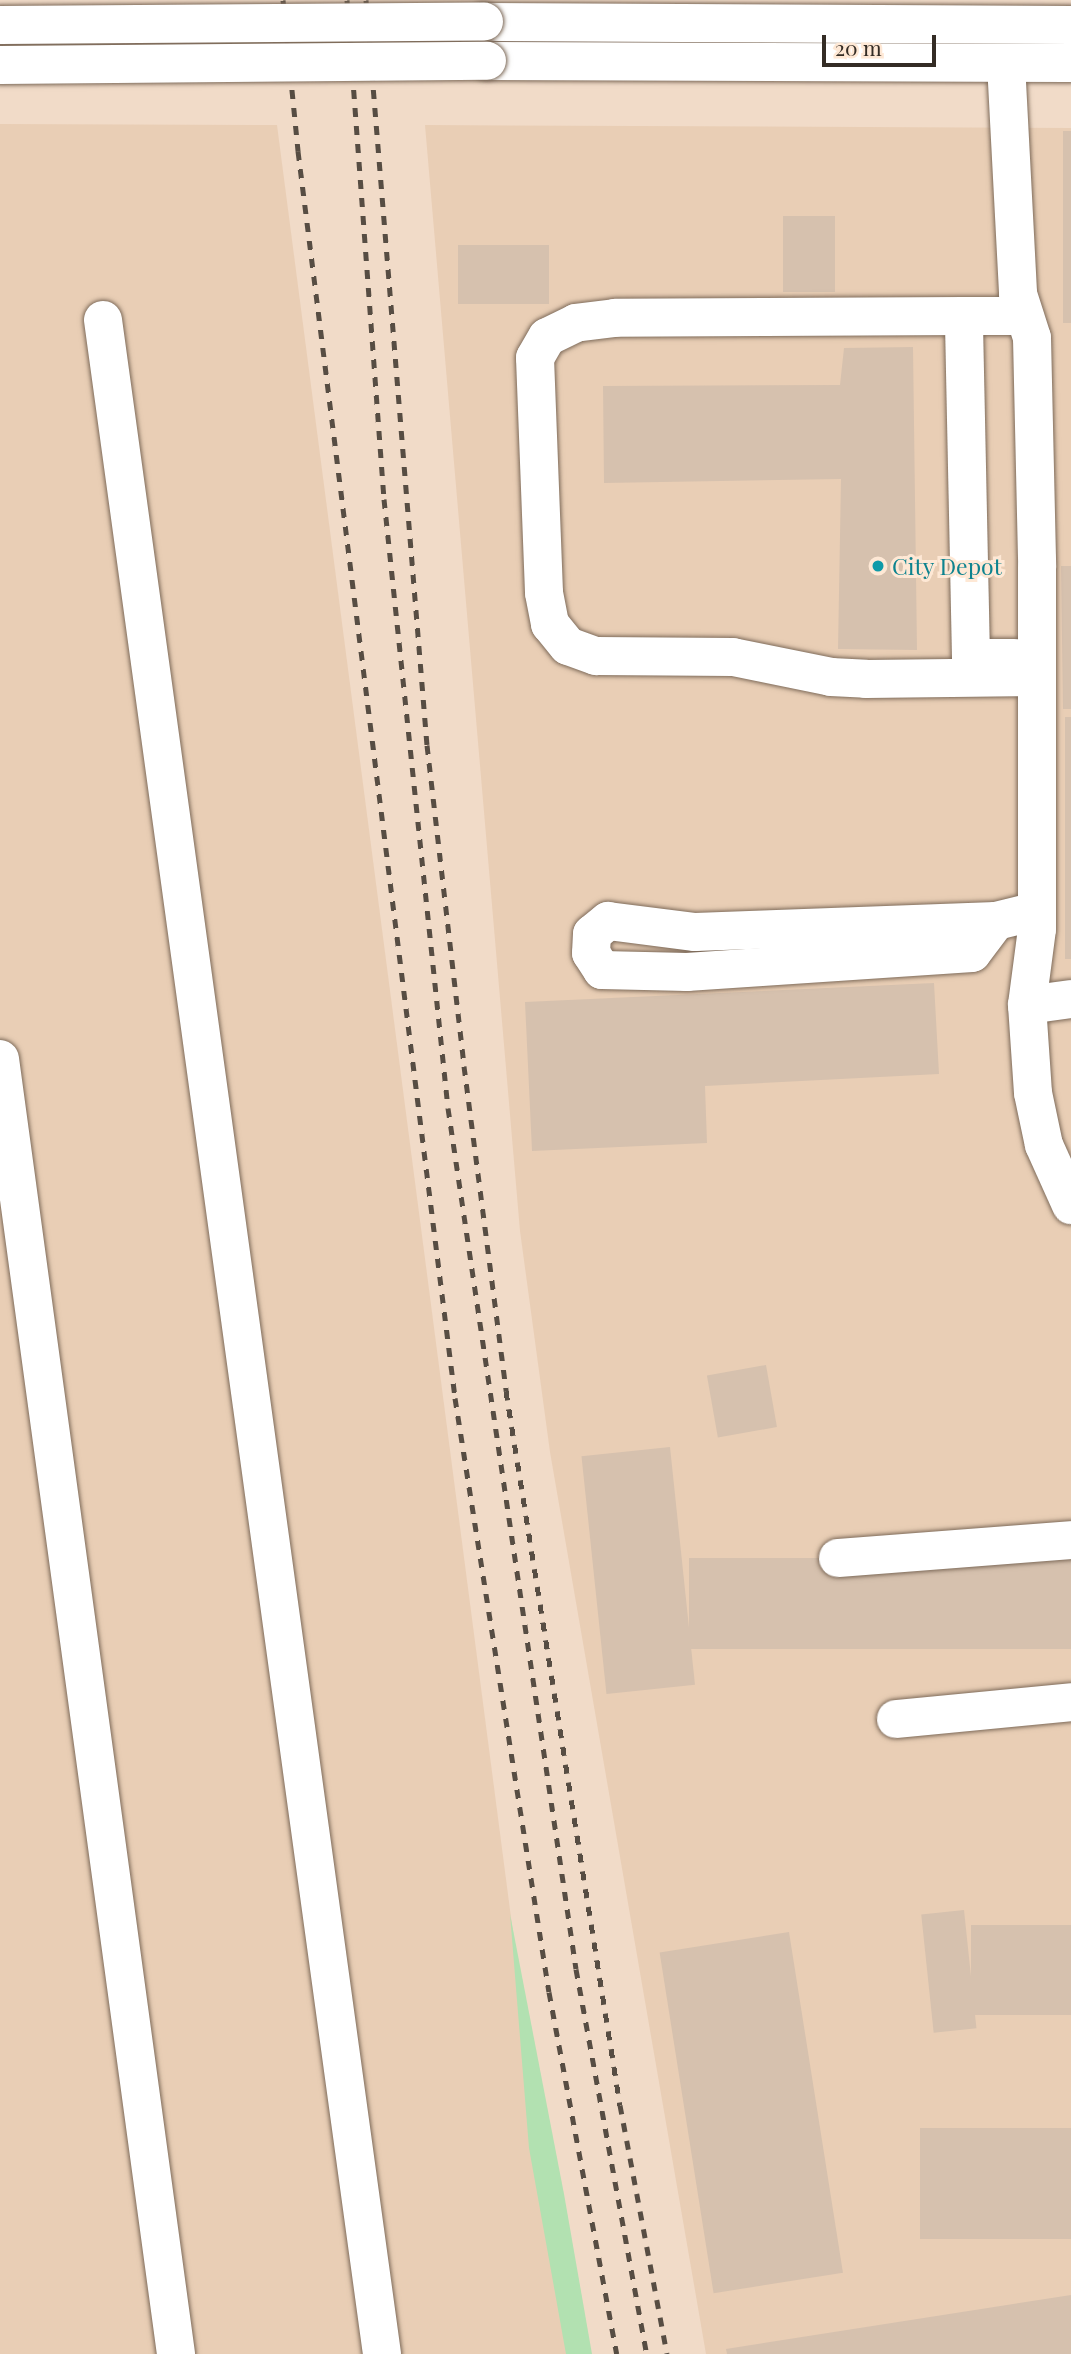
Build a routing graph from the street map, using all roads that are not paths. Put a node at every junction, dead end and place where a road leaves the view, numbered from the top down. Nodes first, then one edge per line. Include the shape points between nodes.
1 (904, 12) edge
2 (0, 25) edge
3 (1071, 25) edge
4 (930, 62) junction
5 (1071, 63) edge
6 (1006, 64) junction
7 (0, 65) edge
8 (964, 316) junction
9 (1024, 316) junction
10 (103, 320) dead end
11 (1037, 667) junction
12 (1037, 911) junction
13 (996, 921) junction
14 (1071, 999) edge
15 (1027, 1005) junction
16 (0, 1059) edge
17 (1071, 1205) edge
18 (1071, 1541) edge
19 (838, 1558) dead end
20 (1071, 1702) edge
21 (895, 1719) dead end
22 (176, 2354) edge
23 (382, 2354) edge

1 - 2 street, bridge via 484,22
1 - 3 street
1 - 4 street
4 - 6 street
4 - 7 street, bridge
5 - 6 street
6 - 9 street via 1018,294
8 - 9 street
8 - 11 street via 971,658
8 - 11 street via 615,318 576,323 547,337 535,358 550,624 568,646 596,656 733,657 831,677
9 - 11 street via 1032,338
10 - 23 street
11 - 12 street
12 - 13 street
12 - 15 street
13 - 13 street via 972,953 687,972 603,970 591,953 593,934 608,921 695,932
14 - 15 street
15 - 17 street via 1033,1093 1044,1144
16 - 22 street
18 - 19 street
20 - 21 street

